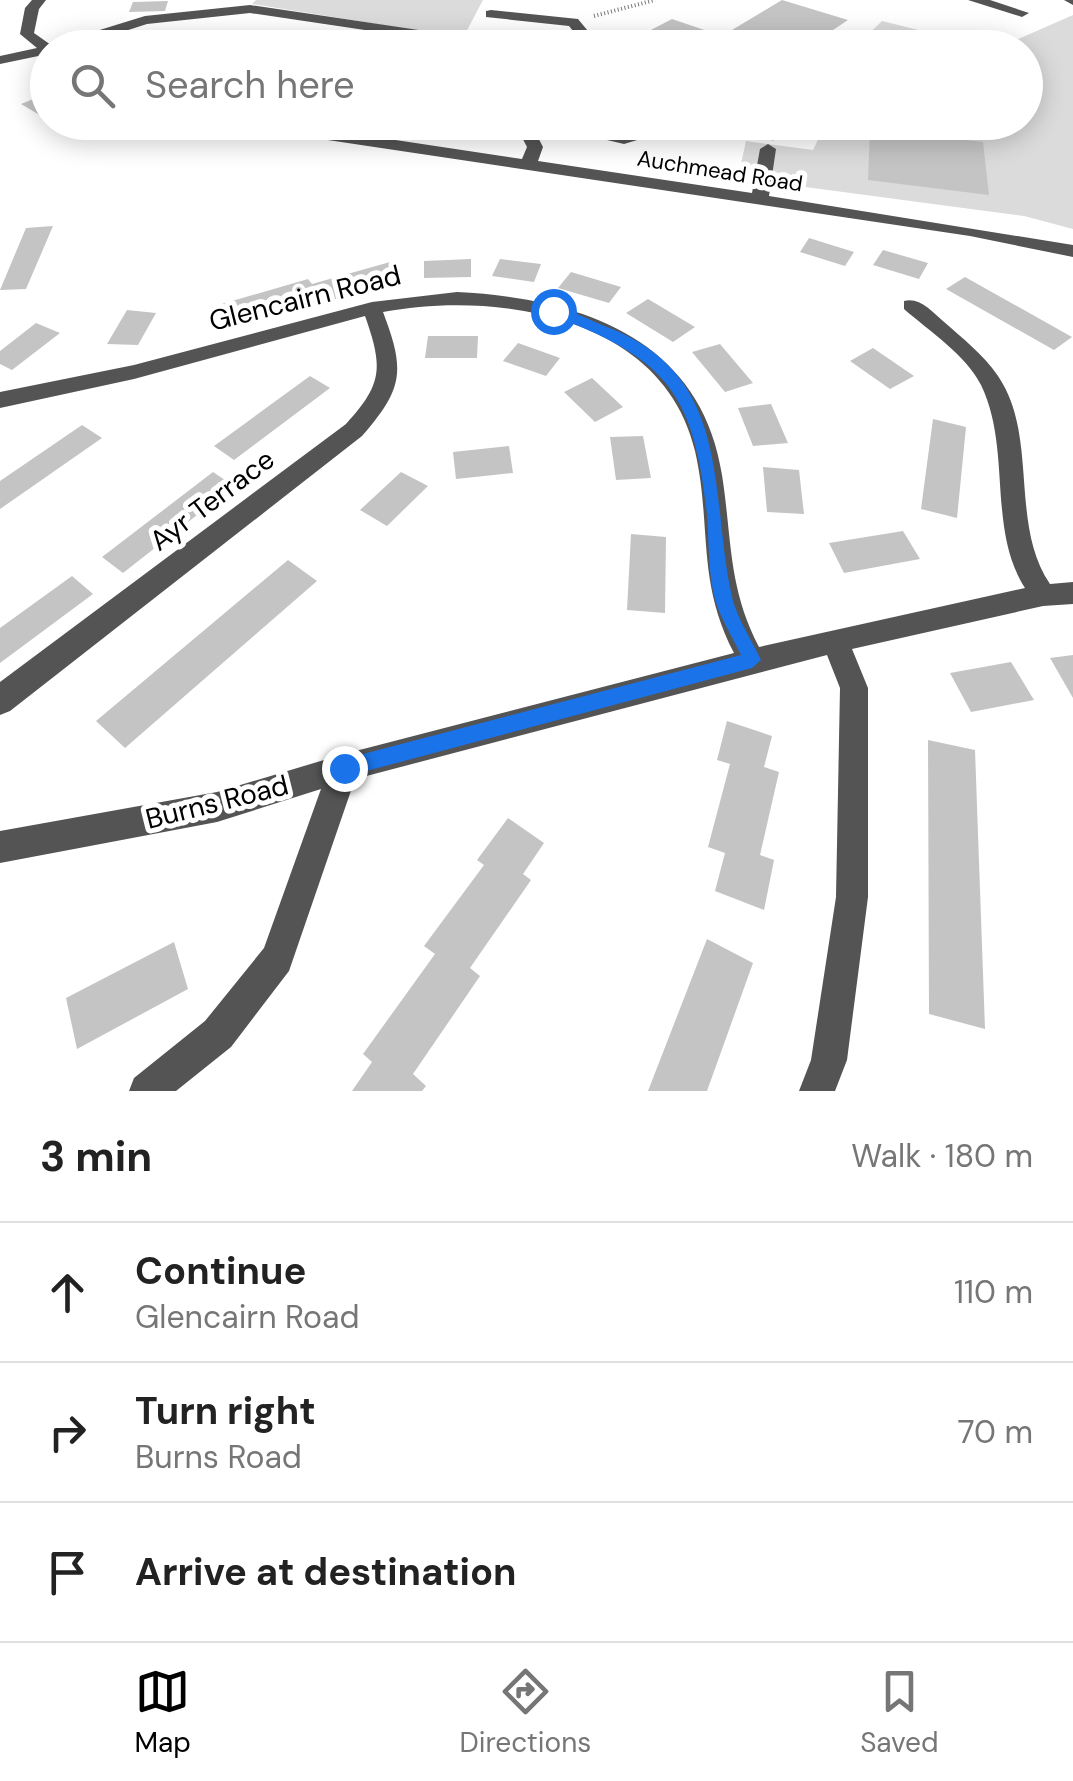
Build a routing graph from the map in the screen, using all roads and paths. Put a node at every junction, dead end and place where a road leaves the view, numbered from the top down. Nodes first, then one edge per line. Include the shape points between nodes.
1 (40, 0) edge
2 (655, 0) edge
3 (976, 0) edge
4 (229, 5) edge
5 (494, 7) edge
6 (1022, 13) dead end
7 (573, 22) junction
8 (114, 30) edge
9 (385, 30) edge
10 (579, 30) edge
11 (30, 36) edge
12 (30, 54) edge
13 (0, 60) edge
14 (364, 140) edge
15 (531, 140) edge
16 (768, 149) dead end
17 (529, 164) junction
18 (760, 200) junction
19 (1073, 251) edge
20 (912, 305) dead end
21 (372, 308) junction
22 (0, 400) edge
23 (1073, 592) edge
24 (1043, 595) junction
25 (835, 640) junction
26 (752, 660) junction
27 (0, 702) edge
28 (344, 768) junction
29 (0, 847) edge
30 (147, 1091) edge
31 (817, 1091) edge

1 - 11 street via 32,8
2 - 7 path
3 - 6 street
4 - 8 street
4 - 9 street
5 - 7 street
7 - 10 street
12 - 13 street
14 - 17 street, Auchmead Road
15 - 17 street
16 - 18 street
17 - 18 street, Auchmead Road
18 - 19 street, Auchmead Road
20 - 24 street via 990,380 1004,417 1022,563
21 - 22 street, Glencairn Road via 167,364
21 - 26 street, Glencairn Road via 482,300 553,311 611,333 658,364 693,412 709,466 724,600
21 - 27 street, Ayr Terrace via 392,364 381,402 354,430
23 - 24 street, Burns Road
24 - 25 street, Burns Road
25 - 26 street, Burns Road
25 - 31 street via 854,688 852,897 829,1060
26 - 28 street, Burns Road
28 - 29 street, Burns Road via 217,808
28 - 30 street via 277,959 218,1034

